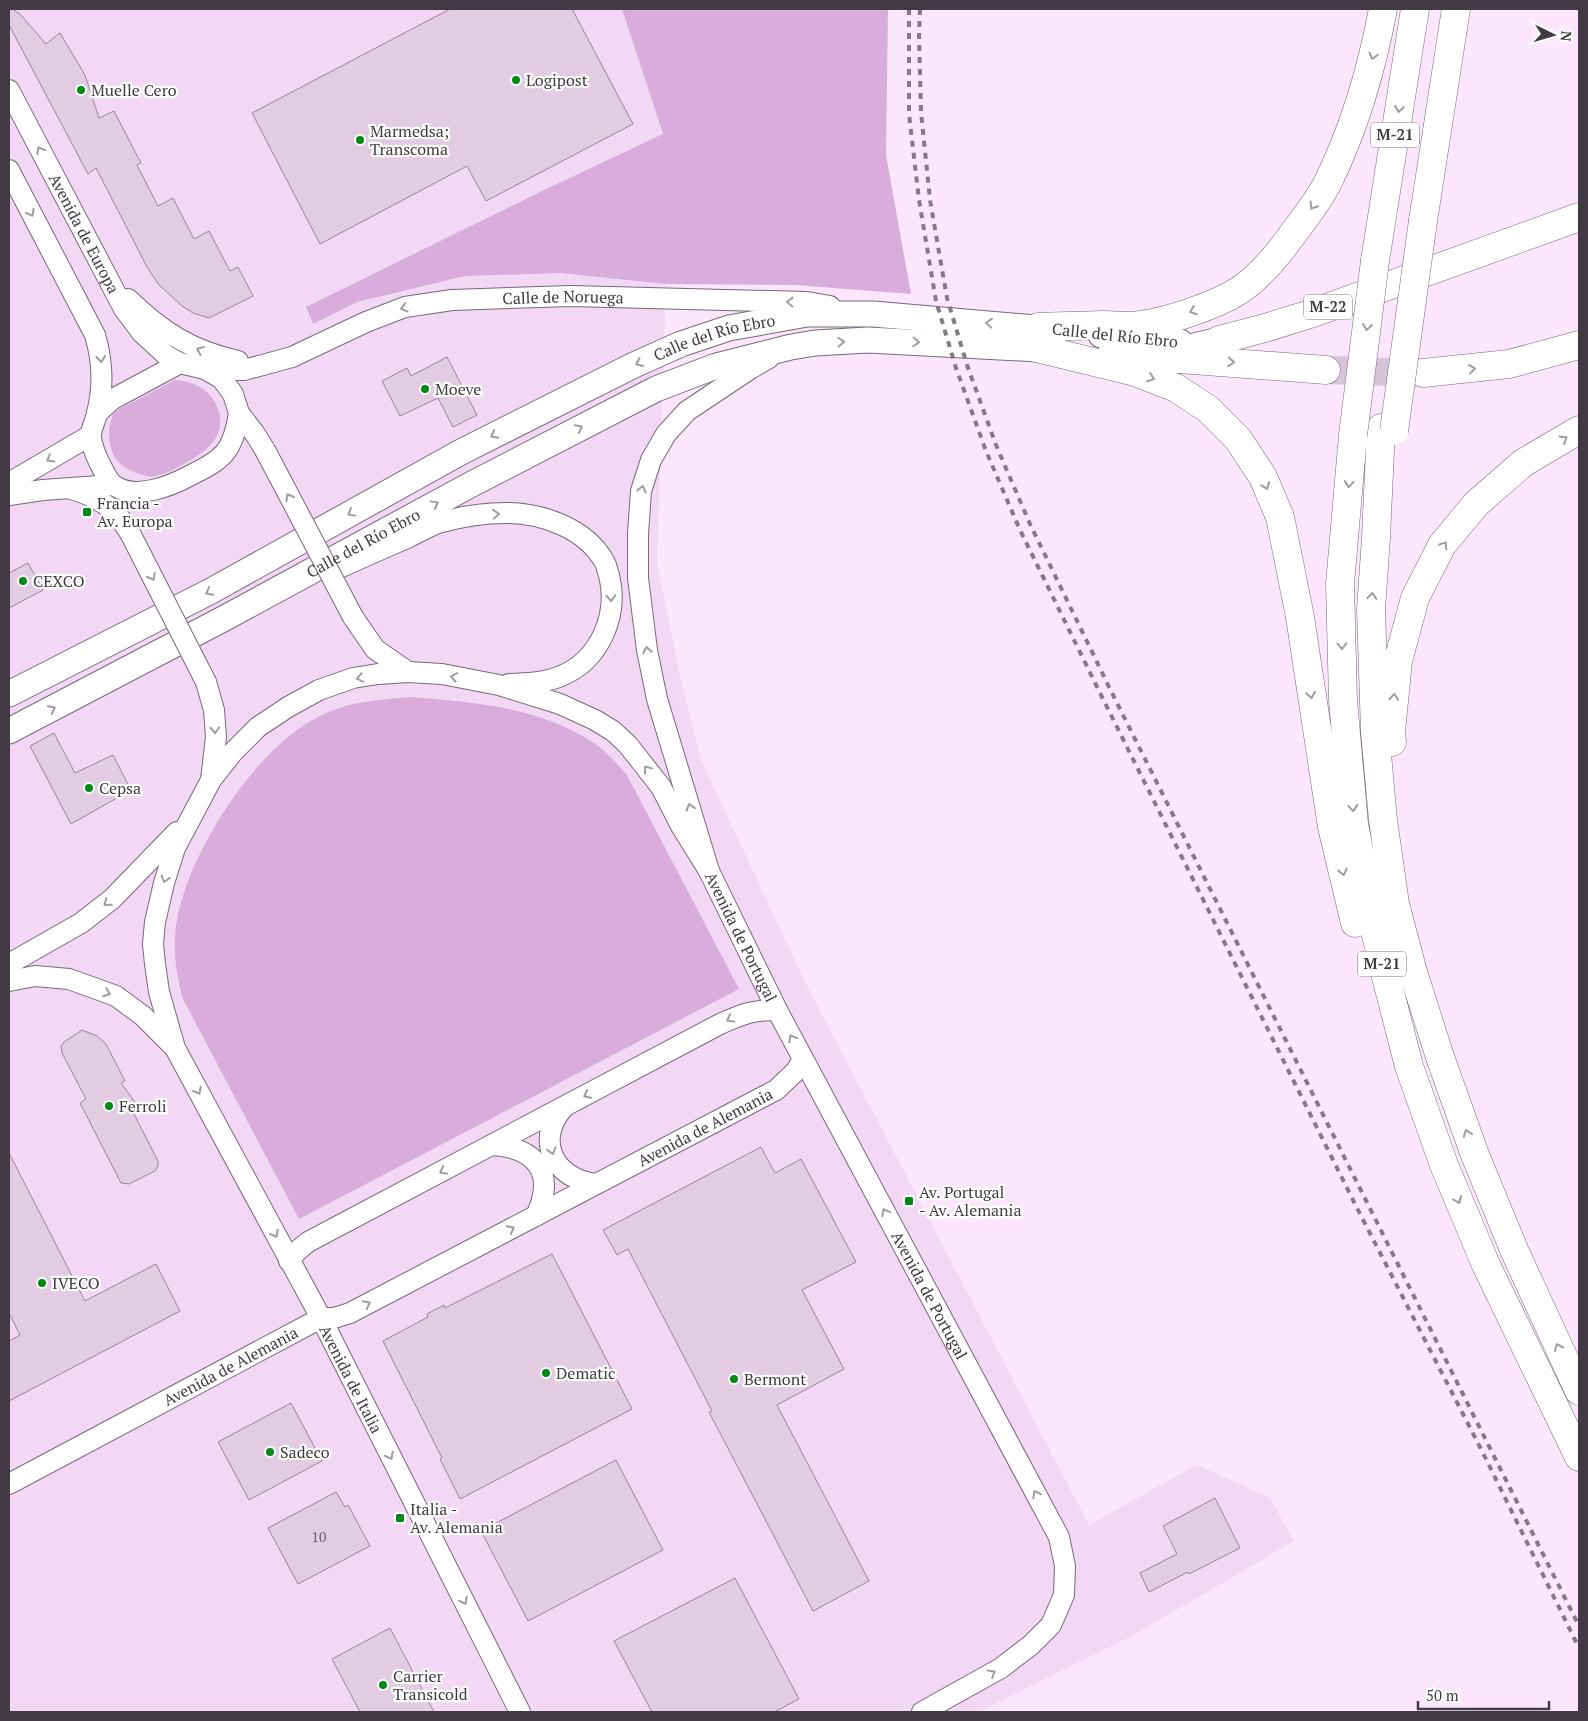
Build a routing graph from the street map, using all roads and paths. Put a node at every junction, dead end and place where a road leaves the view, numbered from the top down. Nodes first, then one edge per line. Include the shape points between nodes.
1 (1383, 9) edge
2 (1415, 9) edge
3 (1442, 9) edge
4 (1456, 9) edge
5 (9, 90) edge
6 (9, 170) edge
7 (1579, 217) edge
8 (1416, 221) junction
9 (1579, 231) edge
10 (95, 256) junction
11 (1436, 268) junction
12 (873, 314) junction
13 (1037, 337) junction
14 (1218, 340) junction
15 (1579, 345) edge
16 (791, 347) junction
17 (1112, 354) junction
18 (180, 363) junction
19 (264, 364) junction
20 (205, 369) junction
21 (1326, 370) tunnel mouth
22 (1423, 373) tunnel mouth
23 (97, 413) junction
24 (239, 413) junction
25 (1579, 430) edge
26 (90, 435) junction
27 (9, 483) edge
28 (114, 485) junction
29 (69, 488) junction
30 (9, 495) edge
31 (130, 533) junction
32 (223, 619) junction
33 (408, 672) junction
34 (499, 685) junction
35 (10, 692) edge
36 (9, 731) edge
37 (211, 780) junction
38 (191, 818) junction
39 (708, 871) junction
40 (9, 964) edge
41 (69, 979) junction
42 (9, 981) edge
43 (9, 996) edge
44 (778, 1010) junction
45 (175, 1048) junction
46 (1440, 1057) junction
47 (803, 1059) junction
48 (564, 1107) junction
49 (492, 1145) junction
50 (1444, 1165) junction
51 (596, 1184) junction
52 (536, 1216) junction
53 (289, 1261) junction
54 (321, 1318) junction
55 (1579, 1391) edge
56 (1579, 1457) edge
57 (9, 1484) edge
58 (948, 1705) edge
59 (520, 1712) edge
60 (922, 1712) edge

1 -> 13 highway via 1361,101 1327,183 1306,217 1259,273 1225,299 1183,315 1140,325
2 -> 50 highway, M-21, bridge via 1375,261 1353,435 1340,584 1343,700 1354,824 1370,910 1409,1066
3 - 8 highway, M-21
4 - 8 highway
10 -> 5 street, Avenida de Europa
6 -> 23 street via 95,335 101,356 102,379
7 - 11 highway
46 -> 8 highway, M-21 via 1396,904 1383,820 1375,732 1371,609 1388,430
9 - 11 highway, M-22
10 - 18 street, Avenida de Europa via 124,309 142,333 167,356
19 -> 10 street, Calle de Noruega via 215,356 183,342 147,317 123,294
11 - 14 highway, M-22 via 1310,314
13 -> 12 main road, Calle del Río Ebro
12 -> 19 street, Calle de Noruega via 807,302 570,296 452,300 405,307 292,357
12 -> 35 main road, Calle del Río Ebro via 807,314 729,328 681,344 470,448 211,591
13 - 14 main road, Calle del Río Ebro via 1183,342
16 -> 13 main road, Calle del Río Ebro via 868,340
13 - 17 main road, Calle del Río Ebro
13 -> 50 highway via 1176,388 1208,409 1238,439 1263,477 1280,518 1300,617 1332,827 1353,914 1398,1070
14 - 17 main road, Calle del Río Ebro via 1186,348
22 -> 15 highway via 1509,364
32 -> 16 main road, Calle del Río Ebro via 656,389 716,366
39 -> 16 street, Avenida de Portugal via 657,699 647,650 638,578 641,491 651,460 666,434 687,411 750,369
17 -> 21 highway
18 - 20 street
18 - 23 street via 113,399
19 - 20 street, Calle de Noruega via 244,370
20 - 24 street via 222,379 233,394
23 - 26 street
24 - 28 street via 230,447 216,462 158,489 129,491
33 -> 24 street, bridge via 375,649 353,617 265,450
46 -> 25 highway via 1399,818 1391,732 1398,661 1415,598 1442,545 1476,504 1523,463
26 -> 27 street
26 - 28 street via 104,472
28 - 29 street
28 - 31 street
29 - 30 street
29 - 31 street via 108,507
31 -> 37 street, bridge via 206,682 214,710 216,737
32 -> 34 street via 438,523 479,515 523,513 563,525 592,545 605,562 612,606 601,641 578,666 562,676 544,681
36 -> 32 main road, Calle del Río Ebro
34 -> 33 street via 442,674
33 -> 37 street via 353,678 288,706 252,733
39 -> 34 street via 661,787 623,740 601,724 560,704
37 - 38 street
38 -> 40 street via 112,899 82,923
38 -> 45 street via 175,848 155,922 159,992
39 - 44 street, Avenida de Portugal
41 - 42 street via 35,976
41 - 43 street via 37,985
41 -> 45 street via 116,996 143,1016
47 -> 44 street, Avenida de Portugal
44 -> 48 street via 754,1011 738,1016
45 -> 53 street, Avenida de Italia
55 -> 46 highway, M-21 via 1474,1155
47 - 51 street, Avenida de Alemania via 796,1071 776,1090
58 -> 47 street, Avenida de Portugal via 1031,1645 1051,1625 1064,1596 1065,1566 1059,1537
48 - 49 street
48 -> 51 street via 557,1115 549,1137 553,1157 573,1178
49 - 52 street via 522,1151 539,1167 544,1188
49 -> 53 street via 308,1242
50 -> 56 highway, M-21 via 1486,1265
51 - 52 street, Avenida de Alemania
54 -> 52 street, Avenida de Alemania via 350,1313
53 - 54 street, Avenida de Italia
54 - 57 street, Avenida de Alemania
54 -> 59 street, Avenida de Italia
58 - 60 street, Avenida de Portugal

